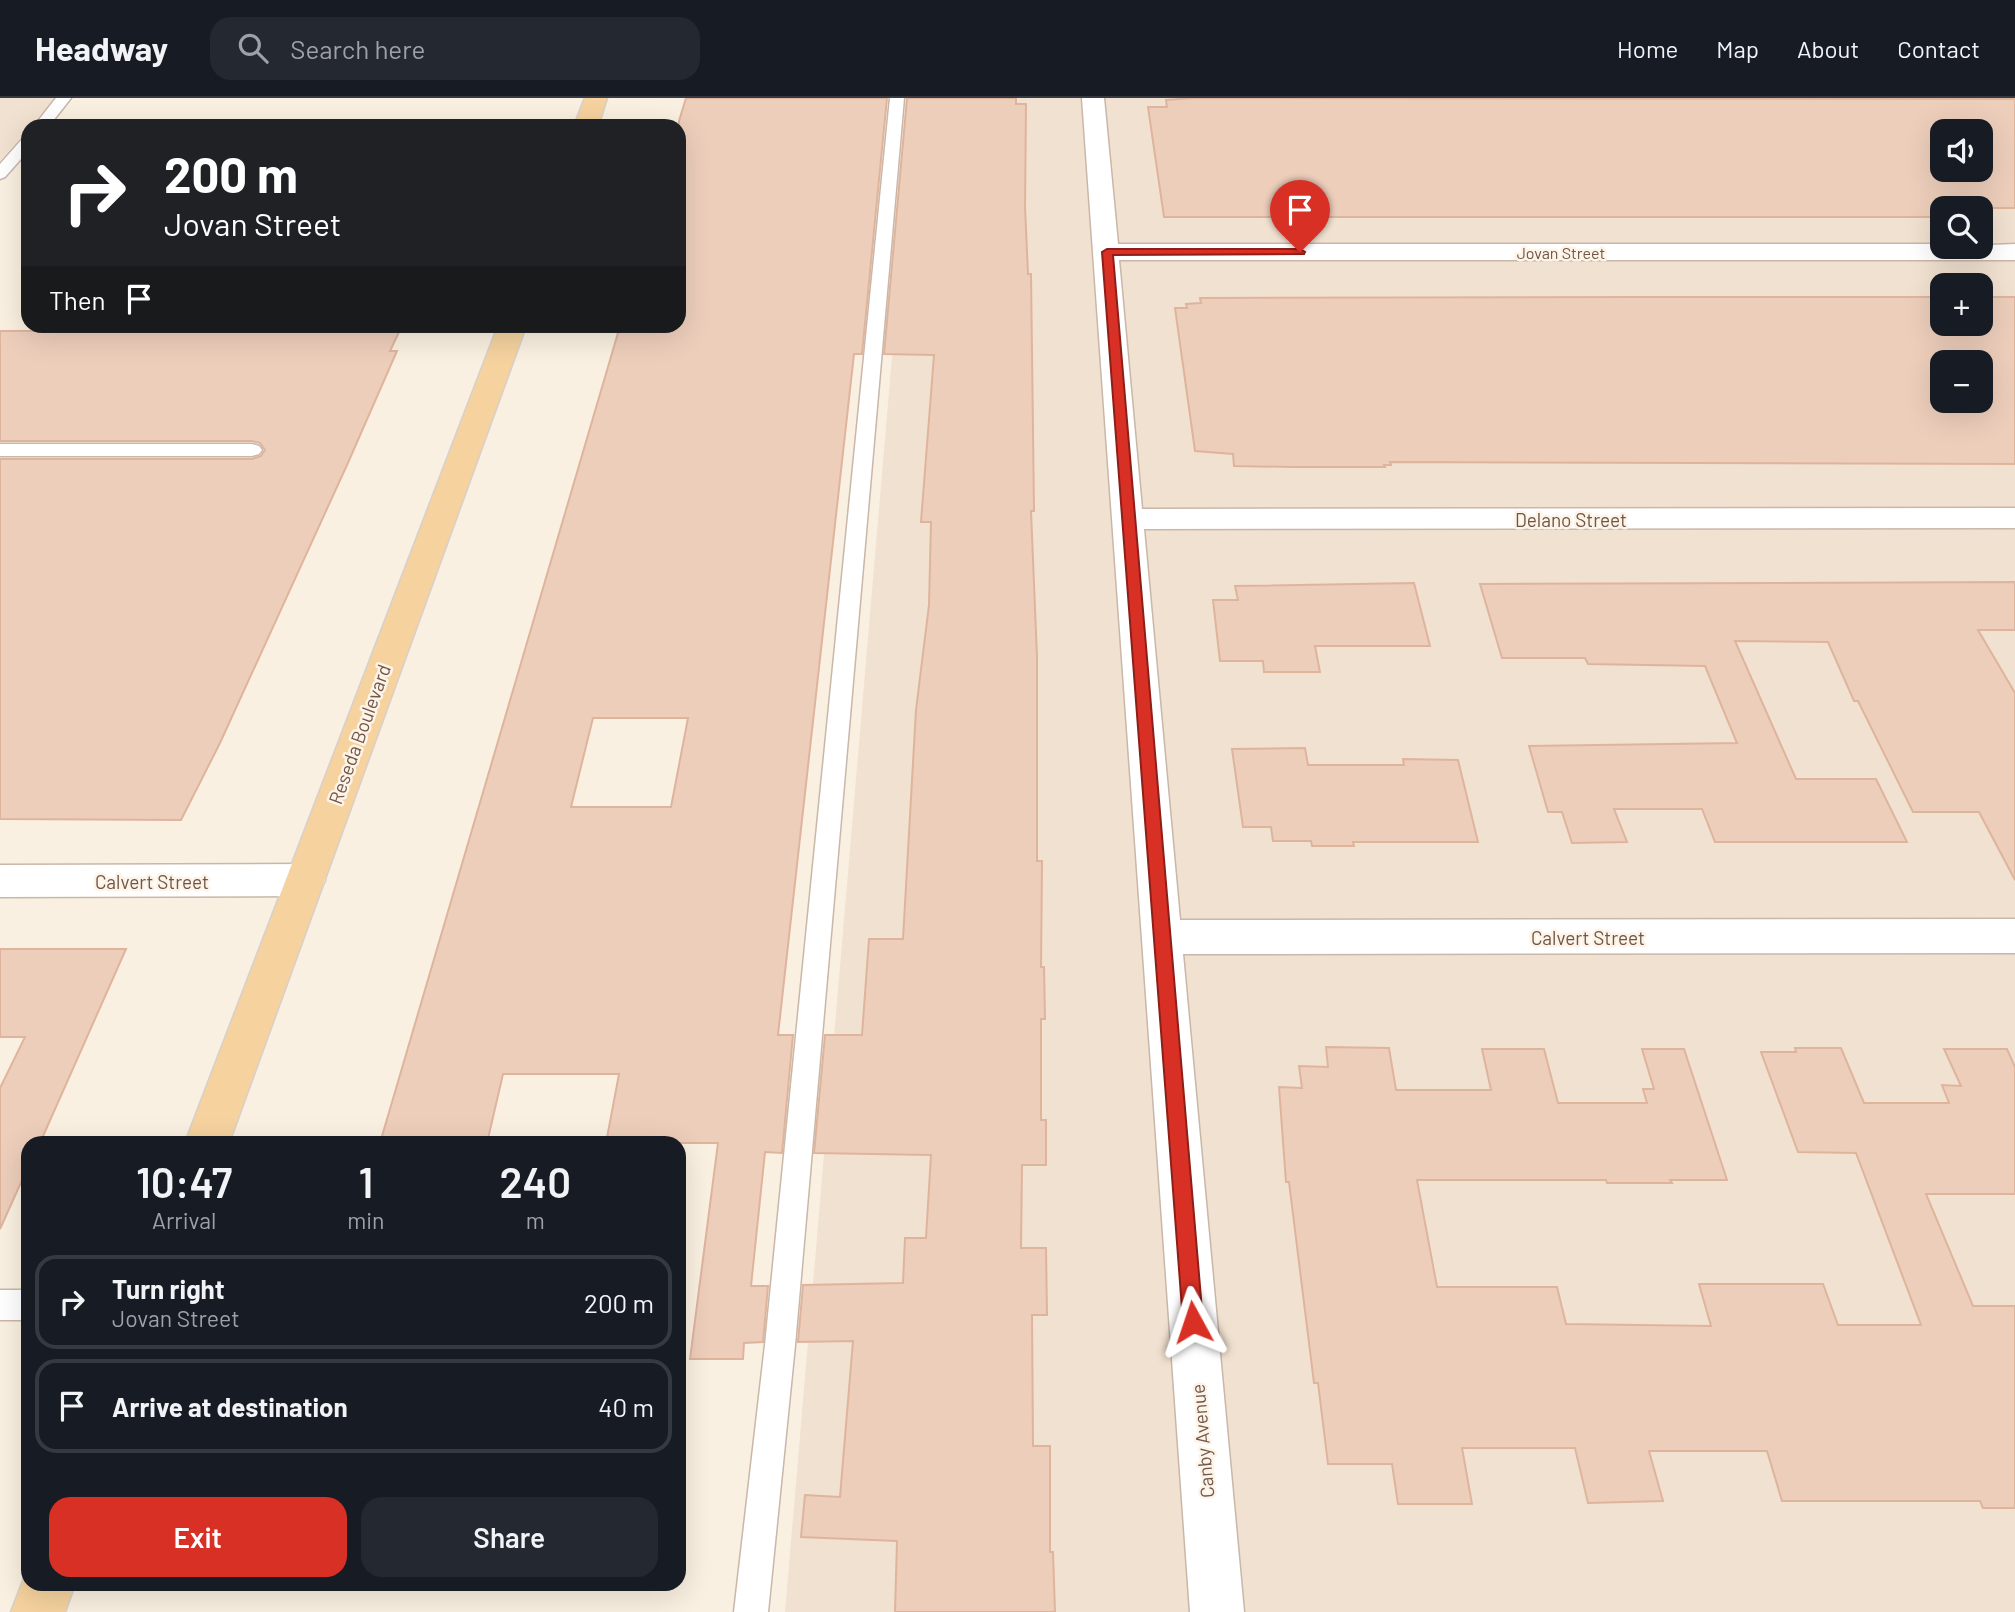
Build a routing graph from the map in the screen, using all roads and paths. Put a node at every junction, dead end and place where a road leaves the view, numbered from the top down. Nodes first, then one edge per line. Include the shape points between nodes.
1 (64, 98) edge
2 (596, 98) edge
3 (897, 98) edge
4 (1093, 98) edge
5 (47, 119) edge
6 (588, 119) edge
7 (21, 149) edge
8 (0, 174) edge
9 (1107, 252) junction
10 (2015, 253) edge
11 (509, 333) edge
12 (0, 450) edge
13 (252, 450) dead end
14 (2015, 518) edge
15 (1127, 519) junction
16 (305, 880) junction
17 (0, 881) edge
18 (2015, 936) edge
19 (1161, 937) junction
20 (210, 1136) edge
21 (0, 1305) edge
22 (21, 1305) edge
23 (46, 1591) edge
24 (38, 1612) edge
25 (751, 1612) edge
26 (1217, 1612) edge

1 - 5 lane
2 - 6 main road
3 - 25 lane
4 - 9 street, Canby Avenue
7 - 8 lane
9 - 10 street, Jovan Street
9 - 15 street, Canby Avenue
11 - 16 main road, Reseda Boulevard
12 - 13 lane
14 - 15 street, Delano Street
15 - 19 street, Canby Avenue
16 - 17 street, Calvert Street
16 - 20 main road, Reseda Boulevard
18 - 19 street, Calvert Street
19 - 26 street, Canby Avenue
21 - 22 lane
23 - 24 main road

